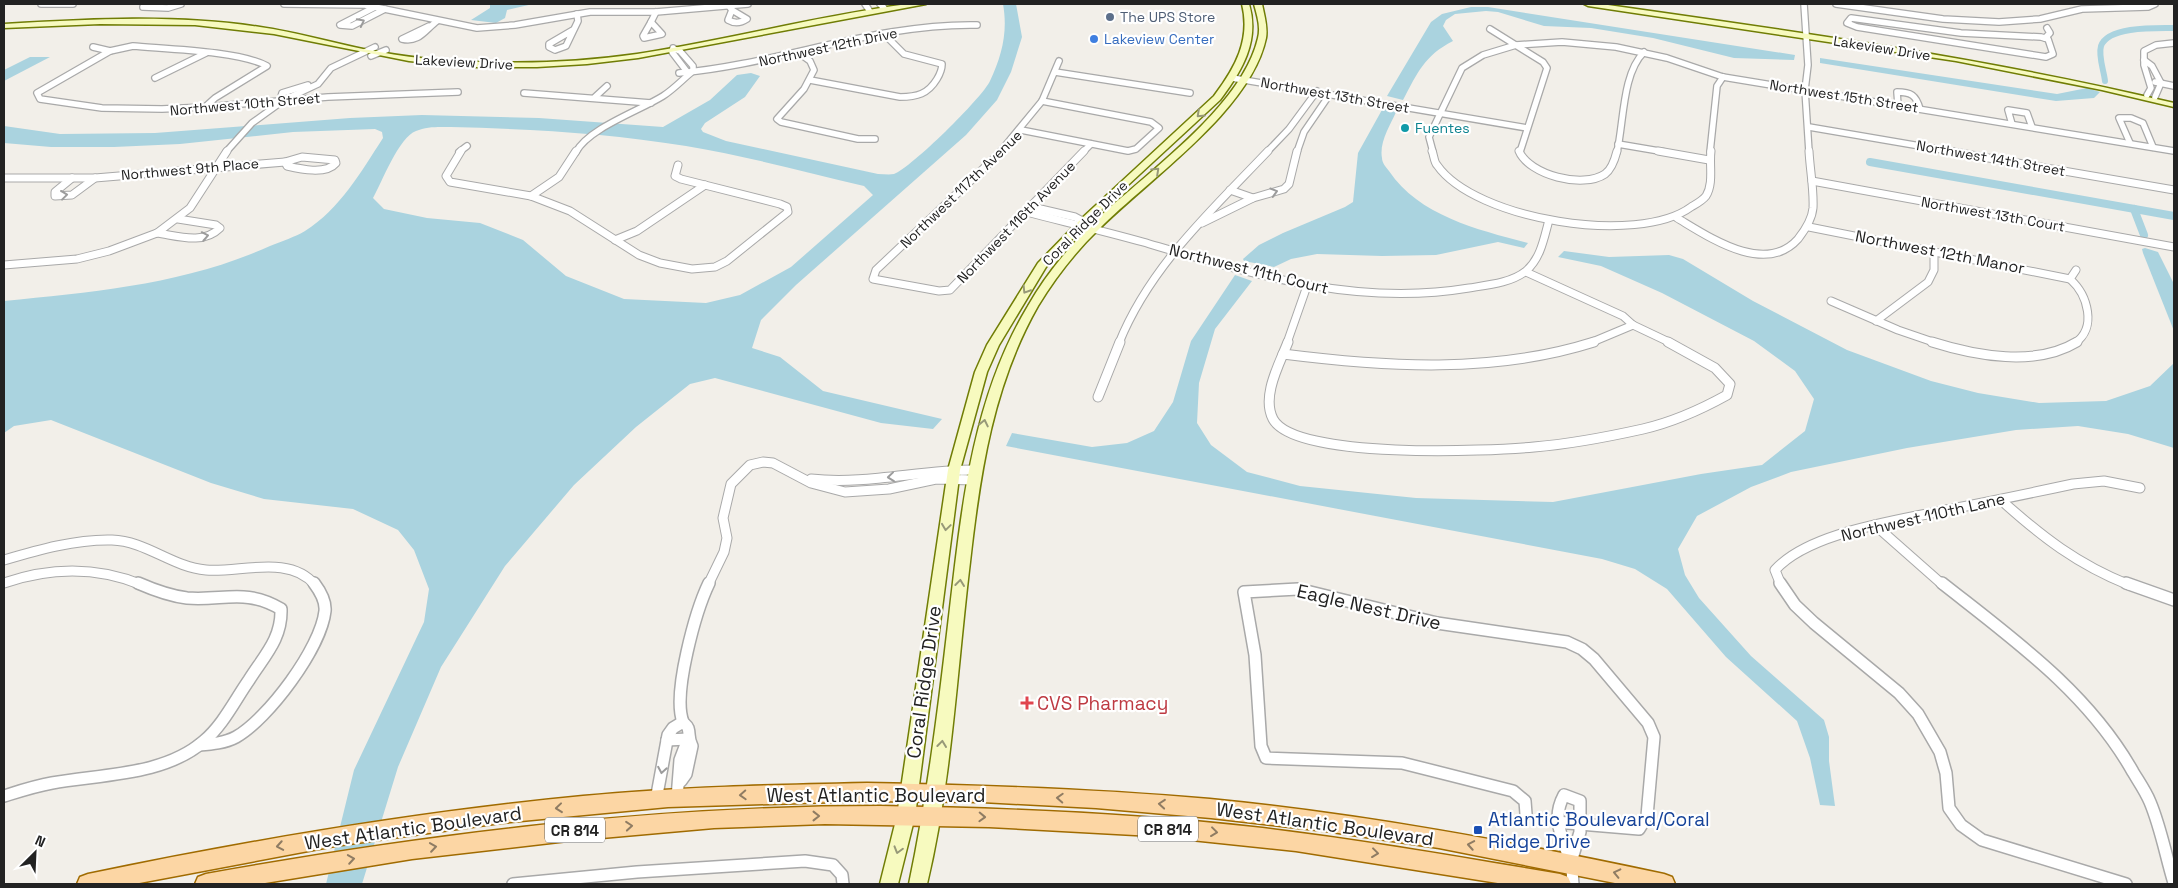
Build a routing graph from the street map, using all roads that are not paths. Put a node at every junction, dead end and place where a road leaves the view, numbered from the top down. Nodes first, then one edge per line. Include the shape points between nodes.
1 (41, 4) edge
2 (73, 4) edge
3 (181, 4) edge
4 (284, 4) edge
5 (748, 4) edge
6 (922, 4) edge
7 (1246, 4) edge
8 (1258, 4) edge
9 (1588, 4) edge
10 (1608, 4) edge
11 (1804, 4) edge
12 (1836, 4) edge
13 (2155, 4) edge
14 (882, 5) edge
15 (143, 7) dead end
16 (375, 7) junction
17 (867, 7) edge
18 (385, 9) junction
19 (656, 12) junction
20 (577, 14) junction
21 (1943, 19) junction
22 (4, 21) edge
23 (437, 22) junction
24 (651, 22) dead end
25 (977, 25) dead end
26 (4, 26) edge
27 (429, 26) dead end
28 (1908, 26) junction
29 (2047, 28) dead end
30 (1490, 29) dead end
31 (573, 30) junction
32 (1946, 31) junction
33 (884, 34) junction
34 (1806, 35) junction
35 (1910, 35) junction
36 (2045, 38) junction
37 (2174, 43) edge
38 (1516, 45) junction
39 (92, 47) dead end
40 (673, 49) junction
41 (110, 51) junction
42 (376, 51) junction
43 (366, 52) junction
44 (1644, 52) junction
45 (206, 53) junction
46 (799, 53) junction
47 (2144, 60) junction
48 (1058, 61) dead end
49 (342, 64) junction
50 (942, 64) joint
51 (680, 72) junction
52 (690, 72) junction
53 (1055, 72) junction
54 (1723, 77) junction
55 (155, 78) dead end
56 (1232, 78) junction
57 (323, 79) junction
58 (683, 80) junction
59 (810, 80) junction
60 (1245, 80) junction
61 (2150, 80) junction
62 (2161, 83) junction
63 (607, 86) dead end
64 (2174, 86) edge
65 (1805, 90) junction
66 (458, 92) dead end
67 (1317, 92) junction
68 (524, 93) dead end
69 (1190, 93) dead end
70 (1330, 94) junction
71 (2151, 96) junction
72 (595, 97) junction
73 (914, 97) joint
74 (284, 100) junction
75 (1042, 101) junction
76 (652, 103) junction
77 (2174, 103) edge
78 (1898, 105) junction
79 (204, 108) junction
80 (1920, 109) junction
81 (1440, 113) junction
82 (252, 123) joint
83 (2012, 124) junction
84 (1809, 127) junction
85 (2032, 127) junction
86 (1526, 128) junction
87 (1289, 129) junction
88 (1021, 130) junction
89 (1304, 132) junction
90 (589, 137) joint
91 (874, 138) dead end
92 (1146, 140) joint
93 (1091, 144) junction
94 (1618, 144) junction
95 (2130, 144) junction
96 (467, 146) dead end
97 (2153, 147) junction
98 (2174, 151) edge
99 (1710, 160) junction
100 (286, 162) junction
101 (678, 165) dead end
102 (218, 167) junction
103 (1558, 177) joint
104 (4, 178) edge
105 (72, 178) junction
106 (95, 178) junction
107 (1812, 181) junction
108 (705, 186) junction
109 (1230, 190) junction
110 (2174, 190) edge
111 (531, 196) junction
112 (1253, 198) junction
113 (787, 207) joint
114 (1029, 210) junction
115 (1677, 218) junction
116 (178, 219) junction
117 (1549, 220) junction
118 (1081, 223) junction
119 (1197, 225) junction
120 (1809, 227) junction
121 (1094, 228) junction
122 (157, 233) junction
123 (615, 240) junction
124 (2174, 248) edge
125 (1173, 251) junction
126 (1934, 251) junction
127 (4, 265) edge
128 (702, 270) joint
129 (2076, 270) dead end
130 (1526, 272) junction
131 (2070, 279) junction
132 (1307, 286) junction
133 (908, 287) joint
134 (1831, 301) dead end
135 (1876, 321) junction
136 (1633, 325) junction
137 (1283, 354) junction
138 (1098, 397) dead end
139 (954, 474) junction
140 (974, 475) junction
141 (801, 477) junction
142 (867, 480) junction
143 (2140, 488) dead end
144 (866, 492) junction
145 (2001, 500) junction
146 (1876, 526) junction
147 (4, 560) edge
148 (4, 583) edge
149 (2174, 600) edge
150 (683, 722) junction
151 (688, 739) junction
152 (668, 740) junction
153 (199, 745) junction
154 (679, 790) junction
155 (909, 793) junction
156 (936, 793) junction
157 (4, 796) edge
158 (656, 800) junction
159 (1526, 814) dead end
160 (906, 816) junction
161 (933, 816) junction
162 (1556, 822) junction
163 (1582, 824) junction
164 (256, 851) junction
165 (1571, 862) junction
166 (248, 876) junction
167 (614, 879) edge
168 (2174, 882) edge
169 (88, 884) edge
170 (206, 884) edge
171 (513, 884) edge
172 (843, 884) edge
173 (889, 884) edge
174 (918, 884) edge
175 (1560, 884) edge
176 (1573, 884) edge
177 (1664, 884) edge
178 (2126, 884) edge

1 - 2 street
3 - 15 street via 168,8
4 - 16 street
5 - 19 street
6 - 14 street, Lakeview Drive
7 - 56 street, Coral Ridge Drive via 1249,38
8 - 60 street, Coral Ridge Drive via 1262,39
9 - 34 street, Lakeview Drive
10 - 34 street, Lakeview Drive
11 - 34 street
12 - 21 street
13 - 21 street via 2082,8 2023,21
14 - 17 street, Lakeview Drive
16 - 18 street
16 -> 18 street via 340,25 352,26
17 - 40 street, Lakeview Drive
18 - 23 street
19 - 20 street
19 - 24 street
20 - 23 street via 477,28
20 - 31 street via 578,21
21 - 32 street
22 - 42 street, Lakeview Drive via 196,19 271,26
23 - 27 street
25 - 33 street, Northwest 12th Drive via 956,24
26 - 43 street, Lakeview Drive via 118,21 212,24 297,35
28 - 32 street
28 - 35 street
28 - 35 street via 1851,18 1847,23
29 - 36 street via 2050,33
30 - 38 street
31 - 31 street via 566,46 555,50 549,48 553,40
32 - 36 street
33 - 46 street, Northwest 12th Drive
33 - 50 street via 904,54
34 - 65 street
34 - 71 street, Lakeview Drive via 2034,70
34 - 77 street, Lakeview Drive via 2034,73
35 - 36 street via 2051,56 2054,54
37 - 47 street via 2150,47 2144,51
38 - 44 street, Northwest 15th Street via 1587,44
38 - 81 street via 1483,54 1462,68
38 - 86 street via 1547,68
39 - 41 street
40 - 42 street, Lakeview Drive via 518,61 477,61
40 - 42 street, Lakeview Drive via 611,59 531,65 441,63
40 - 51 street via 673,62
40 - 52 street
41 - 45 street via 147,46
41 - 79 street, Northwest 10th Street via 37,93 40,99 93,109 153,111
42 - 43 street, Lakeview Drive
42 - 49 street
43 - 49 street
44 - 54 street, Northwest 15th Street
44 - 94 street via 1632,67
45 - 55 street
45 - 79 street via 258,61 267,66
46 - 52 street, Northwest 12th Drive via 746,65
46 - 59 street via 814,66
47 - 61 street
47 - 62 street via 2152,66
48 - 53 street, Northwest 117th Avenue
49 - 57 street via 331,68
50 - 73 street via 944,66 928,90
51 - 52 street, Northwest 12th Drive
51 - 58 street
52 - 58 street
53 - 69 street
53 - 75 street, Northwest 117th Avenue
54 - 65 street, Northwest 15th Street
54 - 99 street via 1717,86
56 - 60 street, Northwest 13th Street
56 -> 118 street, Coral Ridge Drive via 1217,98
57 - 74 street
57 - 74 street via 290,93
58 - 76 street
59 - 73 street via 898,97
59 - 91 street via 777,119 858,139
60 - 67 street, Northwest 13th Street
121 -> 60 street, Coral Ridge Drive via 1220,110
61 - 62 street
61 - 71 street
62 - 64 street
62 - 71 street
63 - 72 street
65 - 78 street, Northwest 15th Street
65 - 84 street
66 - 74 street, Northwest 10th Street via 370,92
67 - 70 street, Northwest 13th Street
67 - 87 street
68 - 72 street
70 - 81 street, Northwest 13th Street
70 - 89 street
71 - 77 street, Lakeview Drive
72 - 76 street
74 - 79 street, Northwest 10th Street
74 - 82 street
75 - 88 street, Northwest 117th Avenue
75 - 92 street via 1159,126
76 - 90 street via 615,120
78 - 80 street, Northwest 15th Street
78 - 80 street via 1897,92 1909,92 1917,98
80 - 83 street, Northwest 15th Street
81 - 86 street, Northwest 13th Street
81 - 117 street via 1429,137 1428,148 1430,158 1438,168 1461,188 1479,198
82 - 102 street
83 - 85 street, Northwest 15th Street
83 - 85 street via 2008,110 2013,109 2027,113
84 - 107 street
84 - 110 street, Northwest 14th Street
85 - 95 street, Northwest 15th Street
86 - 103 street via 1518,152 1521,158 1541,172
87 - 89 street
87 - 109 street
88 - 93 street
88 - 133 street, Northwest 117th Avenue via 873,275 873,279 879,282
112 -> 89 street via 1284,189 1290,184 1292,165
90 - 111 street via 559,176
92 - 93 street via 1128,151
93 - 114 street, Northwest 116th Avenue
94 - 99 street
94 - 103 street via 1610,169 1603,176 1573,180
95 - 97 street, Northwest 15th Street
95 - 97 street via 2119,118 2143,123
96 - 111 street via 457,154 446,176 450,182
97 - 98 street, Northwest 15th Street
99 - 115 street via 1710,187 1704,198
100 - 100 street, Northwest 9th Place via 302,157 335,160 336,163 321,170 292,167
100 - 102 street, Northwest 9th Place
101 - 108 street via 675,176
102 - 106 street, Northwest 9th Place
102 - 116 street via 190,208
104 - 105 street, Northwest 9th Place
105 - 106 street, Northwest 9th Place
105 -> 106 street via 55,192 55,196 75,193
107 - 120 street via 1813,209
107 - 124 street, Northwest 13th Court
108 - 113 street
108 - 123 street via 652,223
109 - 112 street
109 - 119 street
111 - 123 street via 570,211
112 - 119 street
113 - 128 street via 788,212 727,261
114 - 118 street, Northwest 11th Court
114 - 133 street, Northwest 116th Avenue via 950,290
115 - 117 street via 1604,227
115 - 120 street via 1725,245 1758,254 1774,255 1784,251
116 - 122 street
122 -> 116 street via 200,238 215,234 220,228
117 - 130 street via 1542,248
118 - 121 street, Northwest 11th Court
118 -> 139 street, Coral Ridge Drive via 1042,265 993,345 972,400
119 - 125 street
120 - 126 street, Northwest 12th Manor
121 - 125 street, Northwest 11th Court
140 -> 121 street, Coral Ridge Drive via 992,393 1017,337 1054,275
122 - 127 street via 77,259
123 - 128 street via 660,263
125 - 132 street, Northwest 11th Court
125 - 138 street via 1140,300 1124,331
126 - 131 street, Northwest 12th Manor
126 - 135 street via 1934,270 1928,282
129 - 131 street
130 - 132 street, Northwest 11th Court via 1496,283 1440,293 1370,294
130 - 136 street via 1609,309
131 - 135 street via 2079,285 2088,319 2087,331 2080,342 2059,352 1998,356 1970,352 1906,335
132 - 137 street
134 - 135 street
136 - 137 street via 1586,345 1550,354 1462,366 1362,364
136 - 137 street via 1715,368 1730,384 1727,395 1660,424 1590,440 1529,448 1406,451 1308,440 1288,432 1276,422 1270,408 1271,390
139 - 140 street
139 -> 142 street
139 - 144 street
139 -> 155 street, Coral Ridge Drive
156 -> 140 street, Coral Ridge Drive
141 - 142 street via 840,483
141 - 144 street via 828,489
141 - 150 street via 773,463 762,462 750,465 731,484 723,518 728,538 699,603 690,634 681,694
142 - 144 street
143 - 145 street, Northwest 110th Lane via 2104,481 2073,484
145 - 146 street, Northwest 110th Lane
145 - 149 street via 2051,544 2078,561 2108,577
146 - 168 street via 1926,571 2030,652 2096,718 2125,758 2150,802
146 - 178 street, Northwest 110th Lane via 1801,549 1775,570 1777,582 1825,633 1914,708 1945,767 1950,812 1963,827 1982,840
147 - 153 street via 29,552 112,540 128,542 203,570 282,570 297,572 310,579 321,593 325,610 316,636 300,664 269,710 242,733 226,742
148 - 153 street via 68,570 95,570 174,596 195,598 247,594 269,600 281,609 283,623 273,645 214,729
150 - 151 street via 688,728
150 - 152 street via 672,728
151 - 152 street
151 - 154 street via 678,774
152 -> 158 street
153 - 157 street via 164,763 27,787
155 -> 154 main road, West Atlantic Boulevard / CR 814 via 753,794
154 - 158 main road, West Atlantic Boulevard / CR 814
155 - 156 main road, West Atlantic Boulevard / CR 814
155 - 160 street, Coral Ridge Drive
156 - 161 street, Coral Ridge Drive
165 -> 156 main road, West Atlantic Boulevard / CR 814 via 1414,834 1228,809
158 -> 164 main road, West Atlantic Boulevard / CR 814 via 392,828
159 - 163 street, Eagle Nest Drive via 1525,801 1512,791 1416,766 1266,758 1262,746 1255,655 1244,592 1280,589 1317,592 1401,615 1567,642 1582,649 1648,723 1654,737 1647,816 1639,829
160 - 161 main road, West Atlantic Boulevard / CR 814
166 -> 160 main road, West Atlantic Boulevard / CR 814 via 484,840 662,823 767,816
160 -> 173 street, Coral Ridge Drive
161 - 174 street, Coral Ridge Drive
161 -> 175 main road, West Atlantic Boulevard / CR 814 via 1052,820 1209,832 1401,856
162 - 163 street, Eagle Nest Drive
162 - 163 street via 1558,804 1564,795 1580,801
162 - 165 street
163 - 165 street
164 - 166 main road
164 - 169 main road, West Atlantic Boulevard / CR 814
165 - 176 street
177 -> 165 main road, West Atlantic Boulevard / CR 814
166 - 170 main road, West Atlantic Boulevard / CR 814
167 - 171 street
167 - 172 street via 812,862 839,869 844,878

